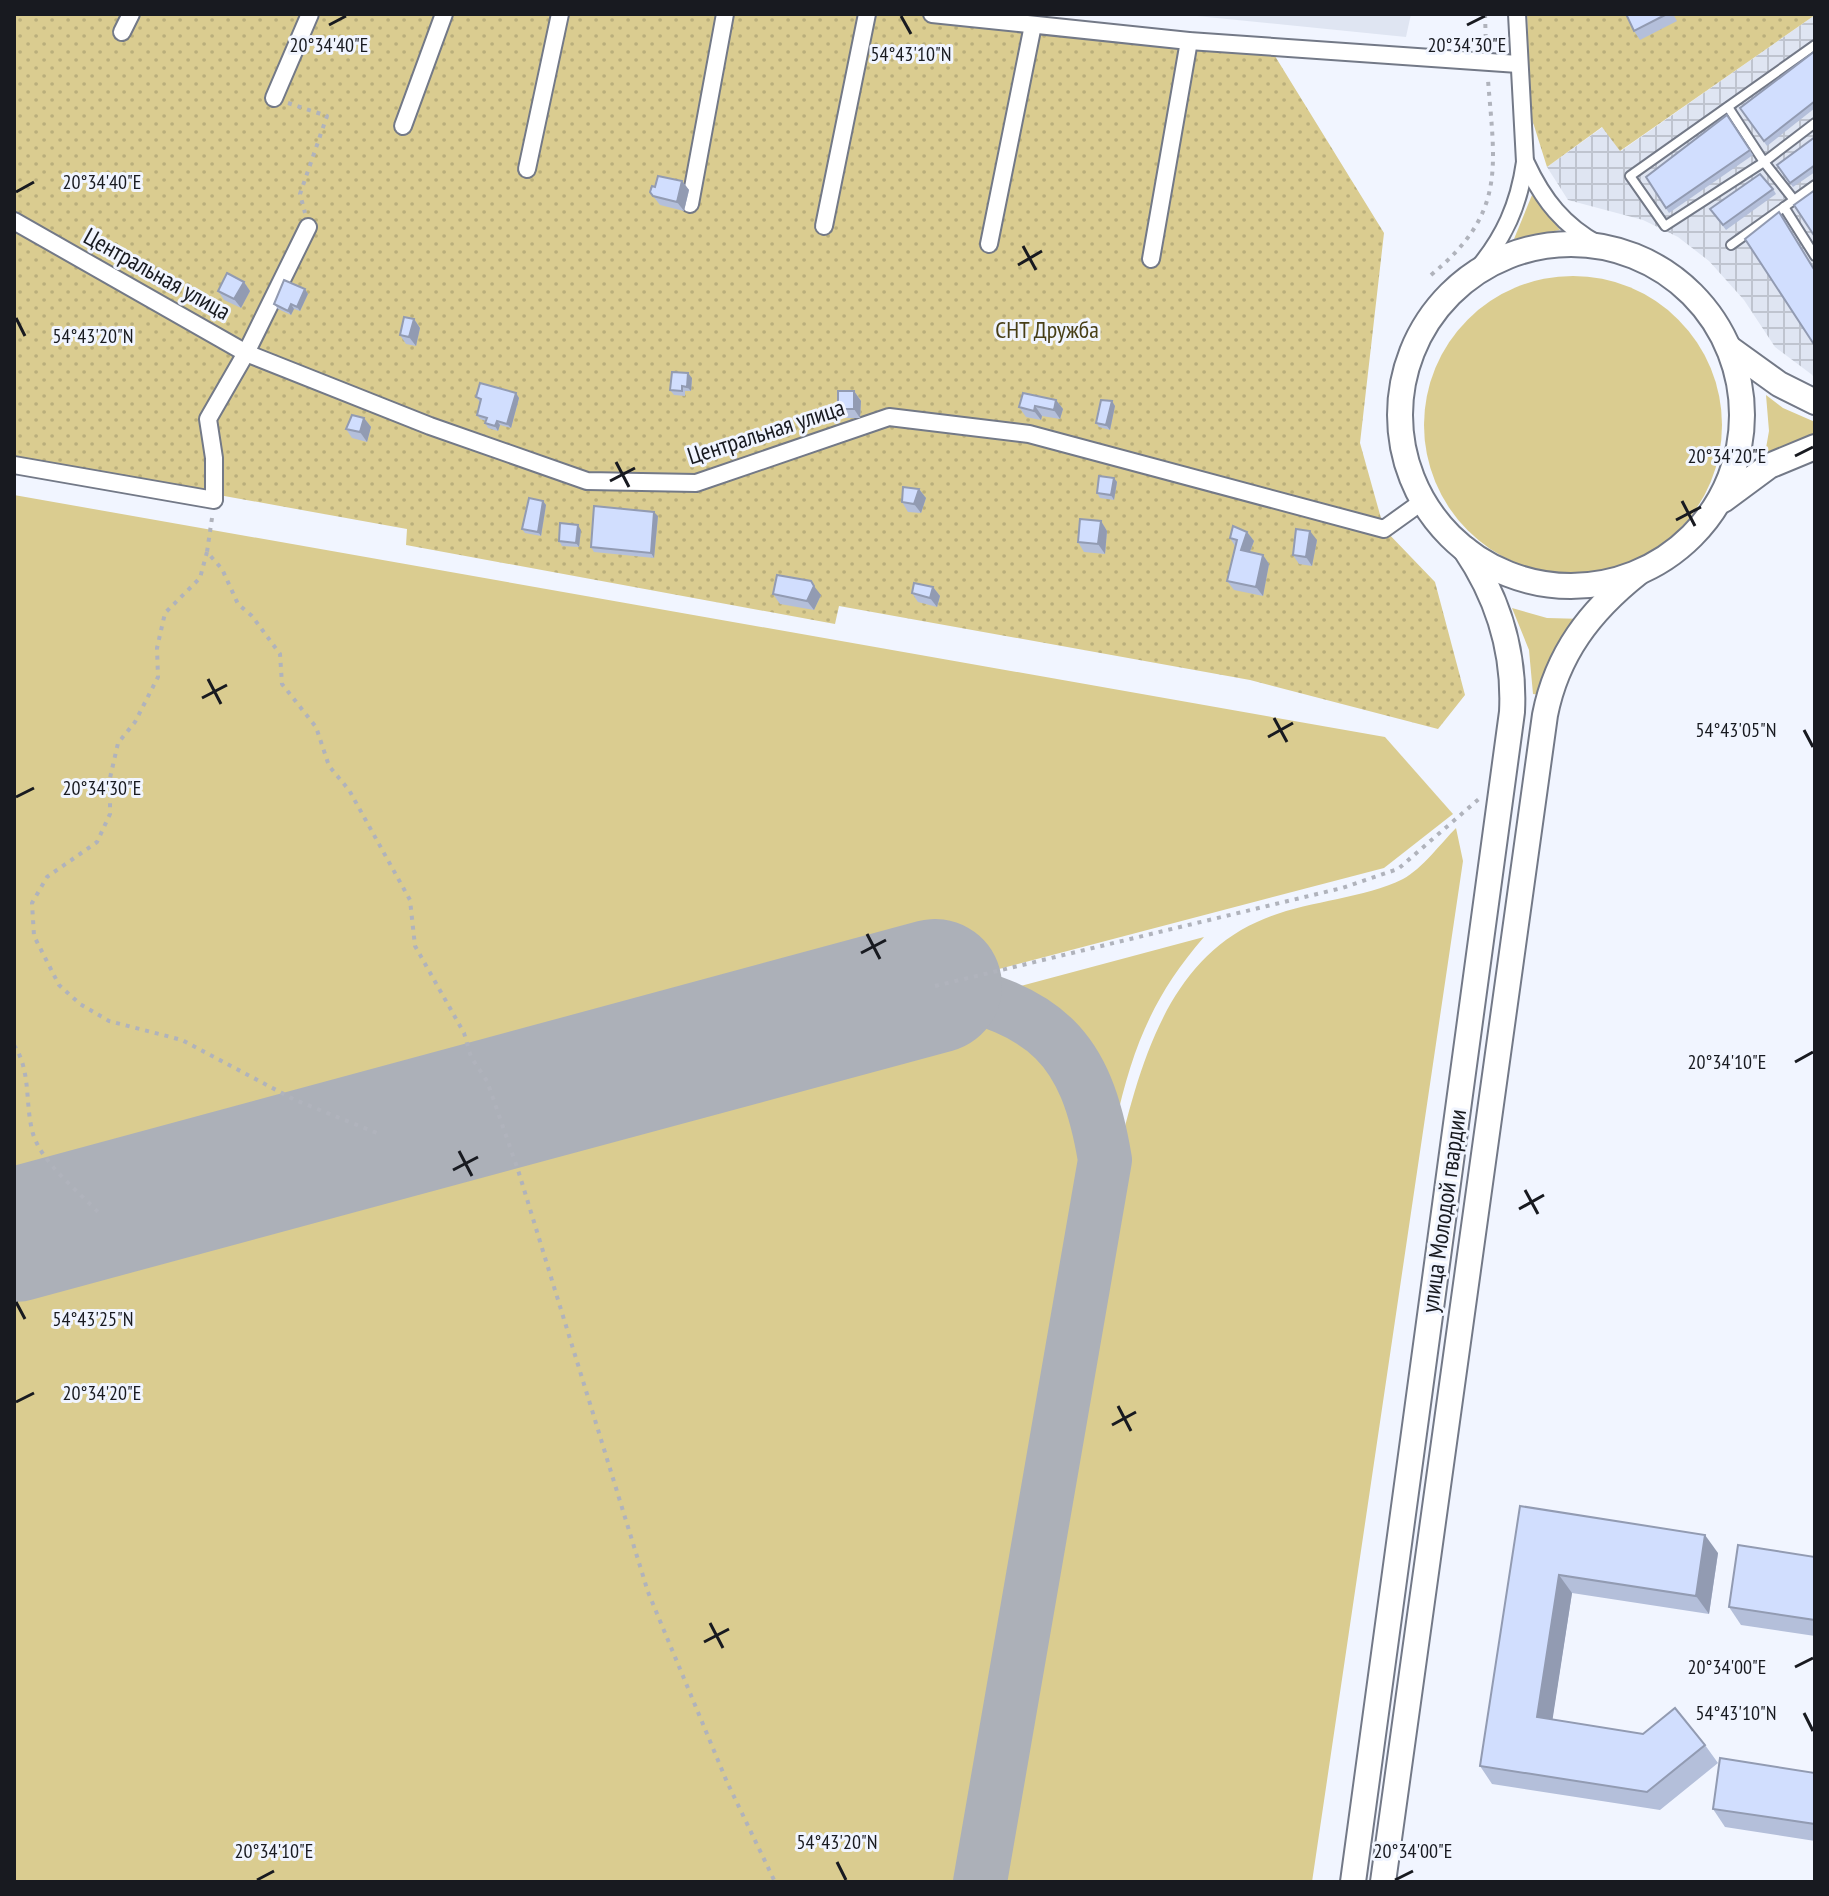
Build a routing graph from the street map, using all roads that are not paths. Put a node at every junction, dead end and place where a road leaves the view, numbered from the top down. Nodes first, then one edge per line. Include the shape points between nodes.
1 (131, 14) edge
2 (310, 14) edge
3 (444, 14) edge
4 (560, 14) edge
5 (725, 14) edge
6 (867, 14) edge
7 (932, 14) edge
8 (1517, 14) edge
9 (1024, 21) edge
10 (122, 32) dead end
11 (1189, 41) junction
12 (1815, 45) edge
13 (1518, 64) junction
14 (274, 98) road end
15 (1728, 107) junction
16 (1815, 123) edge
17 (403, 126) dead end
18 (1525, 162) junction
19 (1764, 162) junction
20 (527, 169) dead end
21 (1815, 185) edge
22 (1794, 200) junction
23 (690, 204) dead end
24 (1784, 207) junction
25 (14, 221) edge
26 (824, 226) dead end
27 (308, 227) road end
28 (989, 244) dead end
29 (1599, 245) junction
30 (1731, 245) dead end
31 (1815, 256) edge
32 (1151, 259) dead end
33 (1476, 271) junction
34 (1729, 348) junction
35 (246, 353) junction
36 (1815, 402) edge
37 (1815, 447) edge
38 (14, 465) edge
39 (1423, 501) junction
40 (1718, 504) junction
41 (1465, 549) junction
42 (1638, 573) junction
43 (1353, 1882) edge
44 (1383, 1882) edge

1 - 10 street
2 - 14 street
3 - 17 street
4 - 20 street
5 - 23 street
6 - 26 street
7 - 9 street
8 - 13 street
9 - 11 street
9 - 28 street
11 - 13 street
11 - 32 street
12 - 15 lane
13 - 18 street
15 - 19 lane
15 - 19 lane via 1630,176 1665,226
16 - 19 lane
18 - 29 street via 1560,218
18 - 33 street via 1507,228
19 - 22 lane
21 - 22 lane
22 - 24 lane
24 - 30 lane
24 - 31 lane
25 - 35 street, Центральная улица
27 - 35 street
29 - 33 main road via 1535,247
29 - 34 main road via 1641,258 1677,280 1708,311
33 - 39 main road via 1430,317 1404,375 1401,440
34 - 36 main road
34 - 40 main road via 1739,379 1742,422 1736,465
35 - 38 street via 208,419 214,500
35 - 39 street, Центральная улица via 587,481 696,483 889,417 1029,434 1384,529
37 - 40 main road via 1769,466
39 - 41 main road
40 - 42 main road via 1691,538
41 - 42 main road via 1512,576 1553,586 1596,585
41 - 43 main road, улица Молодой гвардии via 1508,640 1512,712
42 - 44 main road, улица Молодой гвардии via 1600,606 1570,645 1555,675 1545,715

